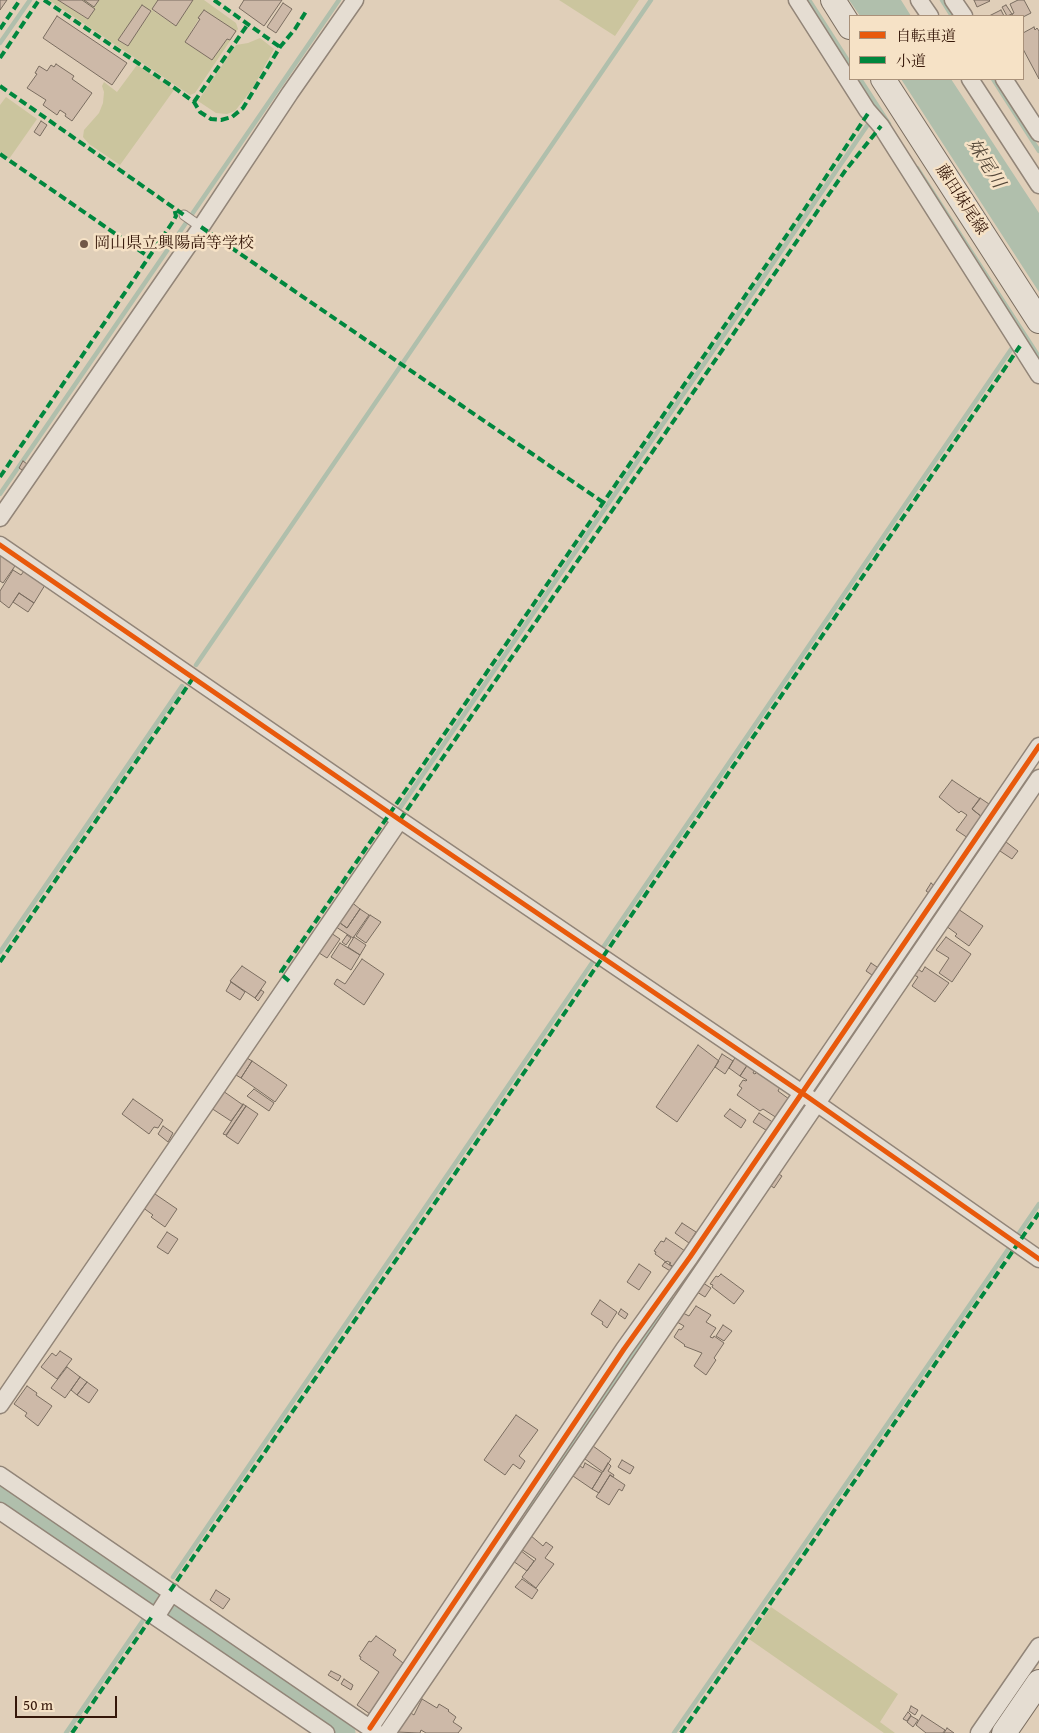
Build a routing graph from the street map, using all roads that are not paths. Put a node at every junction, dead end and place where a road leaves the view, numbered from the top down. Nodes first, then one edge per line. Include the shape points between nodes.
1 (355, 0) edge
2 (797, 0) edge
3 (833, 0) edge
4 (919, 0) edge
5 (953, 0) edge
6 (929, 15) edge
7 (963, 15) edge
8 (849, 25) edge
9 (885, 80) edge
10 (971, 80) edge
11 (1005, 80) edge
12 (1039, 133) edge
13 (1039, 185) edge
14 (184, 216) dead end
15 (197, 225) junction
16 (1039, 321) edge
17 (1039, 375) edge
18 (0, 518) edge
19 (0, 545) edge
20 (1039, 746) edge
21 (1039, 778) edge
22 (400, 820) junction
23 (809, 1097) junction
24 (1039, 1258) edge
25 (0, 1405) edge
26 (0, 1475) edge
27 (0, 1511) edge
28 (158, 1608) junction
29 (1039, 1646) edge
30 (1039, 1682) edge
31 (373, 1730) edge
32 (326, 1733) edge
33 (387, 1733) edge
34 (979, 1733) edge
35 (1004, 1733) edge

1 - 15 street
2 - 17 street
3 - 8 main road
4 - 6 street
5 - 7 street
9 - 16 main road, 藤田妹尾線
10 - 13 street
11 - 12 street
14 - 15 lane
15 - 18 street
19 - 22 street
20 - 23 street
21 - 23 street
22 - 23 street
22 - 25 street
23 - 24 street
23 - 31 street via 624,1349
23 - 33 street
26 - 28 street
27 - 28 street
28 - 31 street
28 - 32 street
29 - 34 street
30 - 35 main road

